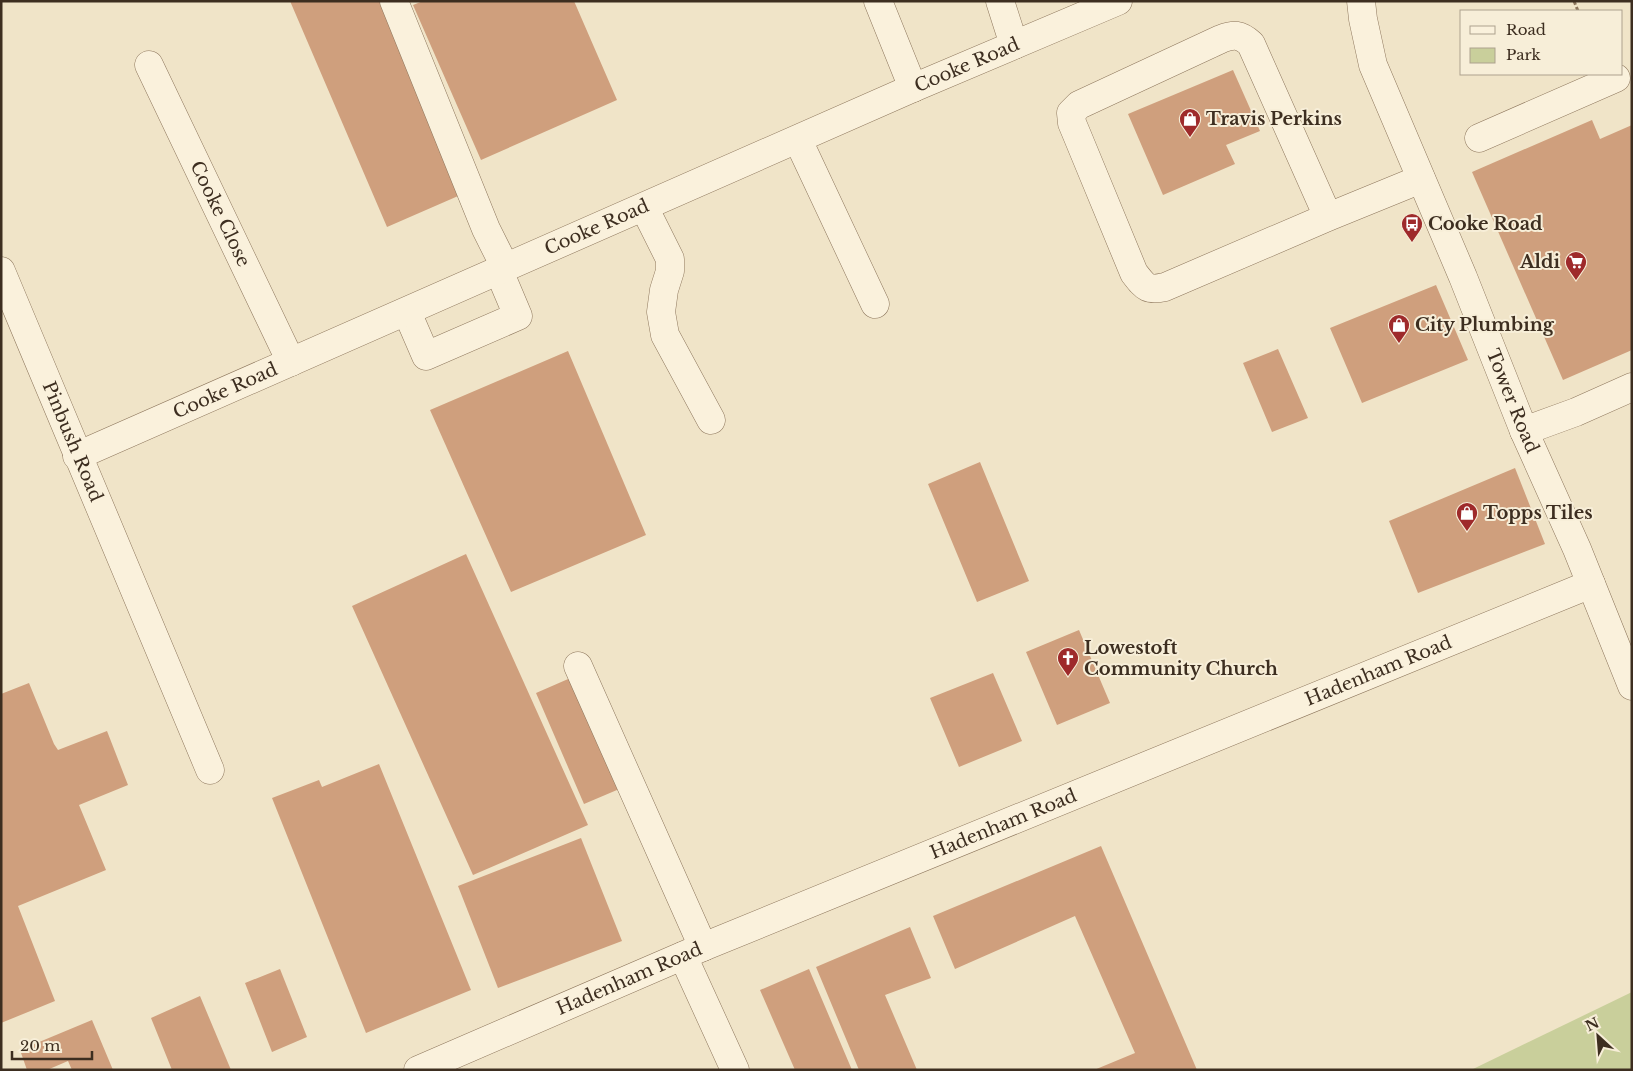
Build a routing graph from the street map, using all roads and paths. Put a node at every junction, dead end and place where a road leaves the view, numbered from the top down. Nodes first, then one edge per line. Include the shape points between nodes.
1 (394, 1) edge
2 (878, 1) edge
3 (1000, 1) edge
4 (1118, 1) edge
5 (1362, 1) edge
6 (1014, 45) junction
7 (149, 65) dead end
8 (1616, 78) dead end
9 (913, 88) junction
10 (1480, 138) dead end
11 (798, 140) junction
12 (1421, 179) junction
13 (644, 207) junction
14 (1328, 216) junction
15 (502, 269) junction
16 (1, 271) edge
17 (875, 304) dead end
18 (407, 312) junction
19 (292, 362) junction
20 (1632, 387) edge
21 (711, 420) dead end
22 (1524, 431) junction
23 (78, 456) junction
24 (1591, 584) junction
25 (578, 666) dead end
26 (1632, 686) edge
27 (210, 770) dead end
28 (693, 951) junction
29 (418, 1070) edge
30 (735, 1070) edge

1 - 15 street
2 - 9 street
3 - 6 street
4 - 6 street, Cooke Road
5 - 12 street, Tower Road via 1373,65
6 - 9 street, Cooke Road
7 - 19 street, Cooke Close
8 - 10 street
9 - 11 street, Cooke Road
11 - 13 street, Cooke Road
11 - 17 street
12 - 14 street
12 - 22 street, Tower Road
13 - 15 street, Cooke Road
13 - 21 street via 670,259 661,312 665,335
14 - 14 street via 1251,44 1242,36 1232,35 1079,105 1071,113 1076,135 1134,273 1145,287 1166,287
15 - 18 street, Cooke Road
15 - 18 street via 518,316 426,356
16 - 23 street, Pinbush Road
18 - 19 street, Cooke Road
19 - 23 street, Cooke Road
20 - 22 street
22 - 24 street, Tower Road
23 - 27 street, Pinbush Road
24 - 26 street, Tower Road
24 - 28 street, Hadenham Road
25 - 28 street
28 - 29 street, Hadenham Road
28 - 30 street

